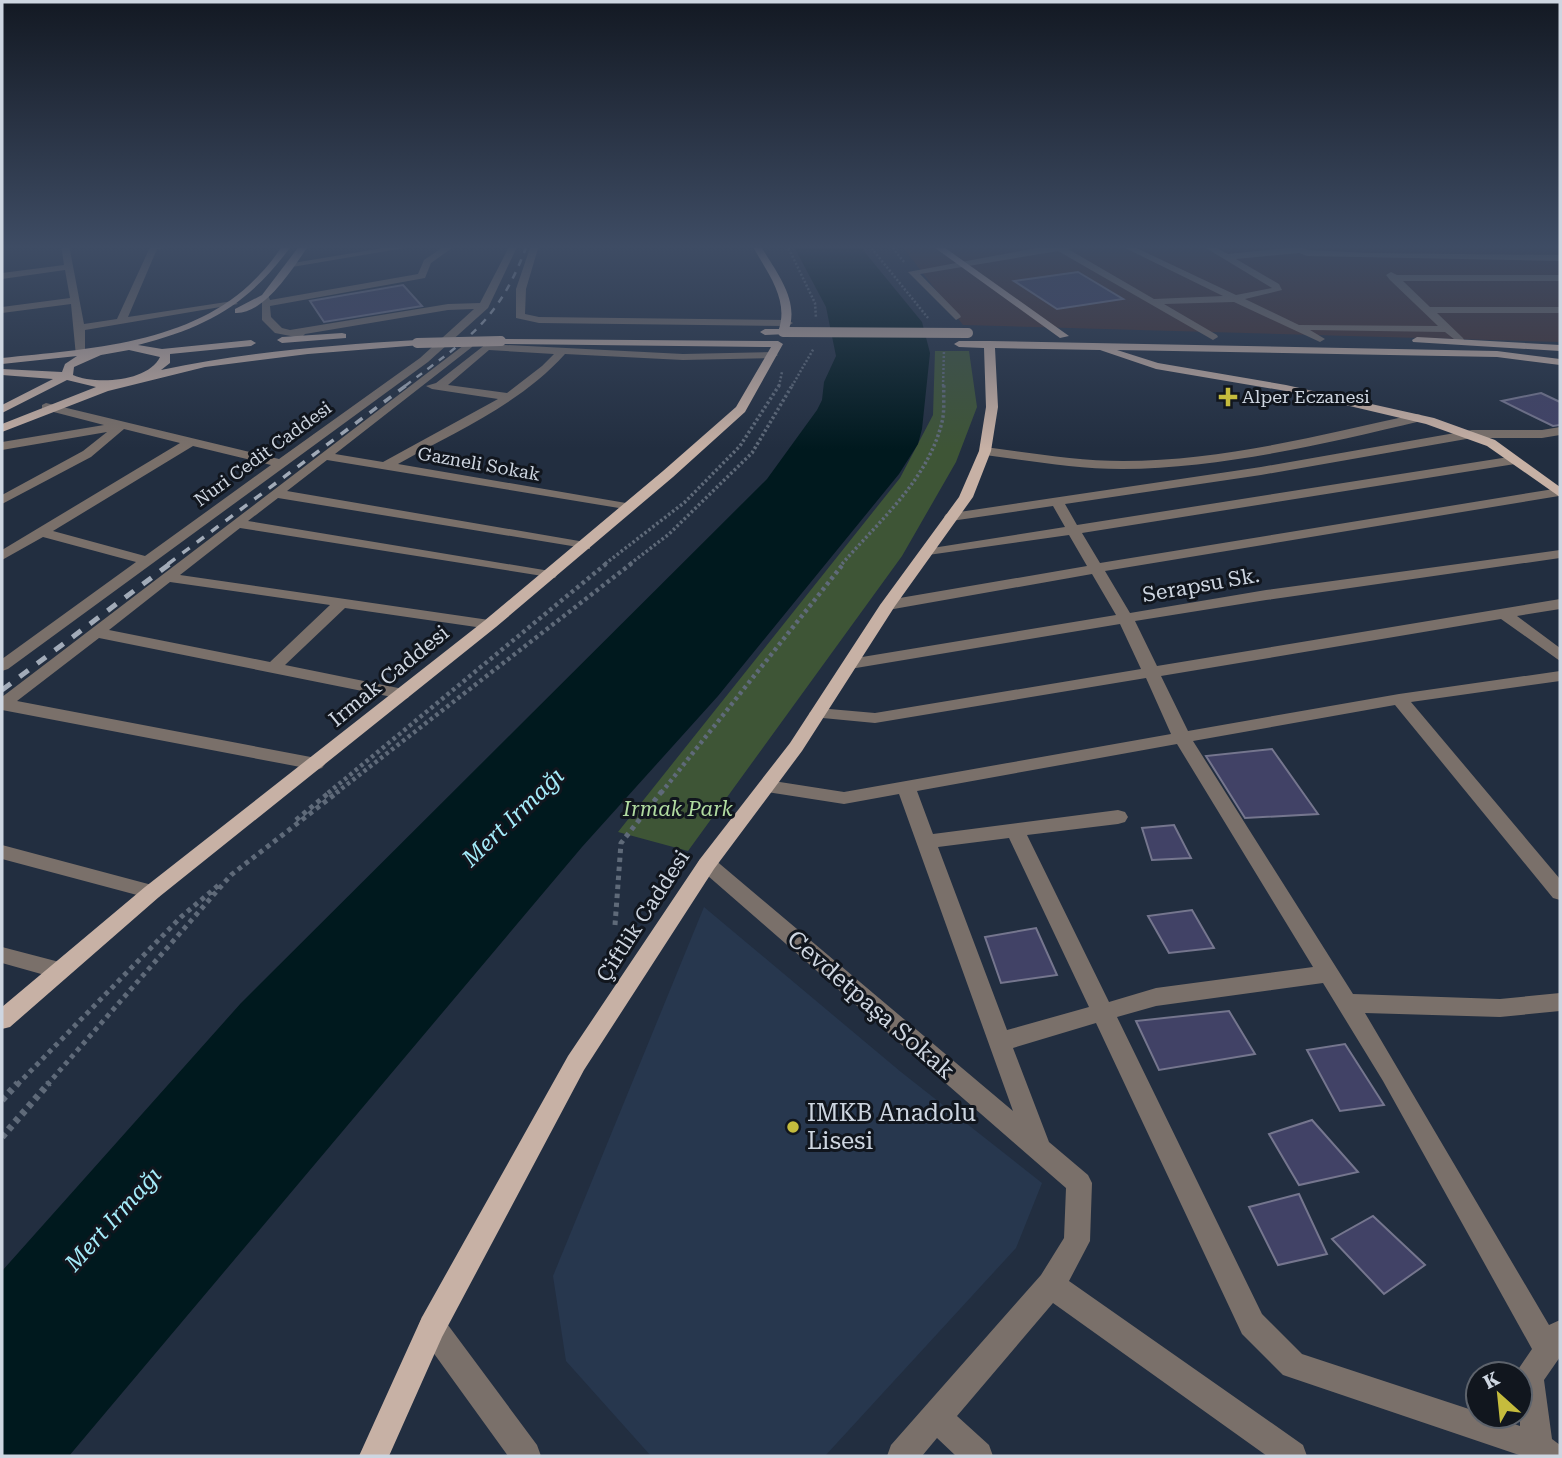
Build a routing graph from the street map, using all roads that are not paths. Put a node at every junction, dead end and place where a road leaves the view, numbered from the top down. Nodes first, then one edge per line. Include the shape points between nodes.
1 (77, 313) edge
2 (125, 313) edge
3 (173, 313) edge
4 (218, 313) edge
5 (241, 313) edge
6 (266, 313) edge
7 (411, 313) edge
8 (476, 313) edge
9 (520, 313) edge
10 (784, 313) edge
11 (952, 313) edge
12 (1033, 313) edge
13 (1171, 313) edge
14 (1266, 313) edge
15 (1430, 313) edge
16 (956, 317) dead end
17 (121, 321) junction
18 (1300, 327) junction
19 (80, 328) junction
20 (1447, 329) junction
21 (206, 331) dead end
22 (290, 333) junction
23 (1064, 336) junction
24 (311, 337) junction
25 (1213, 337) junction
26 (195, 338) dead end
27 (817, 338) junction
28 (1320, 339) junction
29 (1459, 340) junction
30 (779, 341) junction
31 (989, 344) junction
32 (468, 345) dead end
33 (1092, 345) junction
34 (1560, 348) edge
35 (113, 349) junction
36 (562, 351) junction
37 (162, 352) junction
38 (80, 354) junction
39 (2, 361) edge
40 (1560, 362) edge
41 (2, 372) edge
42 (67, 376) junction
43 (127, 380) junction
44 (420, 384) junction
45 (438, 387) junction
46 (508, 397) junction
47 (46, 407) junction
48 (2, 410) edge
49 (1417, 418) junction
50 (122, 425) junction
51 (2, 428) edge
52 (1560, 431) edge
53 (1472, 435) junction
54 (191, 442) junction
55 (2, 446) edge
56 (985, 451) junction
57 (327, 456) junction
58 (1515, 460) junction
59 (282, 464) junction
60 (386, 466) junction
61 (1560, 492) edge
62 (278, 494) junction
63 (2, 500) edge
64 (1057, 502) junction
65 (626, 507) junction
66 (951, 517) junction
67 (239, 524) junction
68 (1072, 530) junction
69 (41, 533) junction
70 (585, 546) junction
71 (926, 553) junction
72 (1560, 554) edge
73 (2, 556) edge
74 (147, 561) junction
75 (1097, 569) junction
76 (550, 575) junction
77 (170, 578) junction
78 (342, 602) junction
79 (1560, 604) edge
80 (888, 605) junction
81 (1504, 614) junction
82 (1125, 619) junction
83 (490, 624) junction
84 (95, 632) junction
85 (1560, 656) edge
86 (850, 664) junction
87 (2, 666) edge
88 (273, 668) junction
89 (1153, 672) junction
90 (1560, 676) edge
91 (402, 694) junction
92 (1399, 698) junction
93 (2, 704) edge
94 (818, 713) junction
95 (1182, 738) junction
96 (316, 764) junction
97 (766, 786) junction
98 (906, 787) junction
99 (1118, 817) dead end
100 (1015, 830) junction
101 (926, 842) junction
102 (2, 852) edge
103 (707, 864) junction
104 (152, 892) junction
105 (1560, 893) edge
106 (2, 955) edge
107 (59, 970) junction
108 (1328, 974) junction
109 (1560, 1002) edge
110 (1346, 1003) junction
111 (1103, 1012) junction
112 (2, 1020) edge
113 (1000, 1042) junction
114 (1040, 1150) junction
115 (1051, 1285) junction
116 (432, 1327) junction
117 (1554, 1342) edge
118 (936, 1417) junction
119 (1542, 1453) edge
120 (374, 1456) edge
121 (526, 1456) edge
122 (902, 1456) edge
123 (978, 1456) edge
124 (1292, 1456) edge

1 - 19 street
2 - 17 street
3 - 17 street
4 - 35 main road via 199,324
5 - 21 main road
6 - 22 street via 279,331
7 - 22 street
8 - 59 street, Nuri Cedit Caddesi via 424,360
9 - 30 street via 539,320
10 - 30 main road
11 - 16 street
12 - 23 main road
13 - 25 street
14 - 18 street
15 - 20 street
17 - 19 street
18 - 20 street
18 - 28 street
19 - 38 street
20 - 29 street
22 - 24 street
23 - 25 main road
23 - 27 main road, bridge via 968,333
24 - 30 main road via 506,329
24 - 37 main road
25 - 28 main road
26 - 37 main road
27 - 30 main road
27 - 31 main road
28 - 29 main road
29 - 34 main road
30 - 36 street via 683,357
30 - 43 main road, bridge via 417,343 233,358
30 - 65 main road, Irmak Caddesi via 741,408
31 - 33 main road
31 - 56 main road, Çiftlik Caddesi via 992,407
32 - 44 street, Nuri Cedit Caddesi
33 - 40 main road via 1497,354
33 - 49 main road via 1157,366 1286,388
35 - 37 main road via 143,347
35 - 38 main road
35 - 42 main road via 76,360
36 - 45 street via 486,346
36 - 46 street via 548,370
37 - 43 main road via 164,363
38 - 39 main road
41 - 42 main road
42 - 43 main road via 96,383
42 - 48 main road
43 - 47 main road
44 - 45 street
44 - 57 street, Nuri Cedit Caddesi
45 - 46 street
46 - 60 street
47 - 50 street
47 - 51 main road
49 - 53 main road
49 - 56 street via 1254,452 1155,464 1089,464
50 - 54 street
50 - 55 street
50 - 63 street via 87,454
52 - 53 street
53 - 58 main road
53 - 64 street
54 - 59 street
54 - 69 street
56 - 66 main road, Çiftlik Caddesi via 966,497
57 - 60 street, Gazneli Sokak
57 - 62 street, Nuri Cedit Caddesi
58 - 61 main road
58 - 68 street
59 - 74 street, Nuri Cedit Caddesi
60 - 65 street, Gazneli Sokak
61 - 75 street
62 - 67 street, Nuri Cedit Caddesi
62 - 70 street
64 - 66 street
64 - 68 street
65 - 70 main road, Irmak Caddesi
66 - 71 main road, Çiftlik Caddesi
67 - 76 street
67 - 77 street, Nuri Cedit Caddesi
68 - 71 street
68 - 75 street
69 - 73 street
69 - 74 street
70 - 76 main road, Irmak Caddesi
71 - 80 main road, Çiftlik Caddesi
72 - 82 street, Serapsu Sk.
74 - 87 street, Nuri Cedit Caddesi
75 - 80 street
75 - 82 street
76 - 83 main road, Irmak Caddesi
77 - 78 street
77 - 84 street, Nuri Cedit Caddesi
78 - 83 street
78 - 88 street
79 - 81 street
80 - 86 main road, Çiftlik Caddesi
81 - 85 street
81 - 89 street
82 - 86 street, Serapsu Sk.
82 - 89 street
83 - 91 main road, Irmak Caddesi
84 - 88 street
84 - 93 street, Nuri Cedit Caddesi
86 - 94 main road, Çiftlik Caddesi
88 - 91 street
89 - 94 street via 875,718
89 - 95 street
90 - 92 street
91 - 96 main road, Irmak Caddesi
92 - 95 street
92 - 105 street
93 - 96 street
94 - 97 main road, Çiftlik Caddesi
95 - 98 street
95 - 108 street
96 - 104 main road, Irmak Caddesi
97 - 98 street via 844,798
97 - 103 main road, Çiftlik Caddesi
98 - 101 street
99 - 100 street
100 - 101 street
100 - 111 street
101 - 113 street
102 - 104 street
103 - 114 street, Cevdetpaşa Sokak
103 - 116 main road, Çiftlik Caddesi via 576,1063
104 - 107 main road, Irmak Caddesi
106 - 107 street
107 - 112 main road, Irmak Caddesi
108 - 110 street
108 - 111 street via 1156,997
109 - 110 street via 1500,1008
110 - 117 street
111 - 113 street
111 - 119 street via 1252,1324 1293,1365
113 - 114 street
114 - 115 street, Cevdetpaşa Sokak via 1079,1183 1077,1241
115 - 118 street
115 - 124 street
116 - 120 main road, Çiftlik Caddesi
116 - 121 street
117 - 119 street via 1529,1376
118 - 122 street
118 - 123 street

